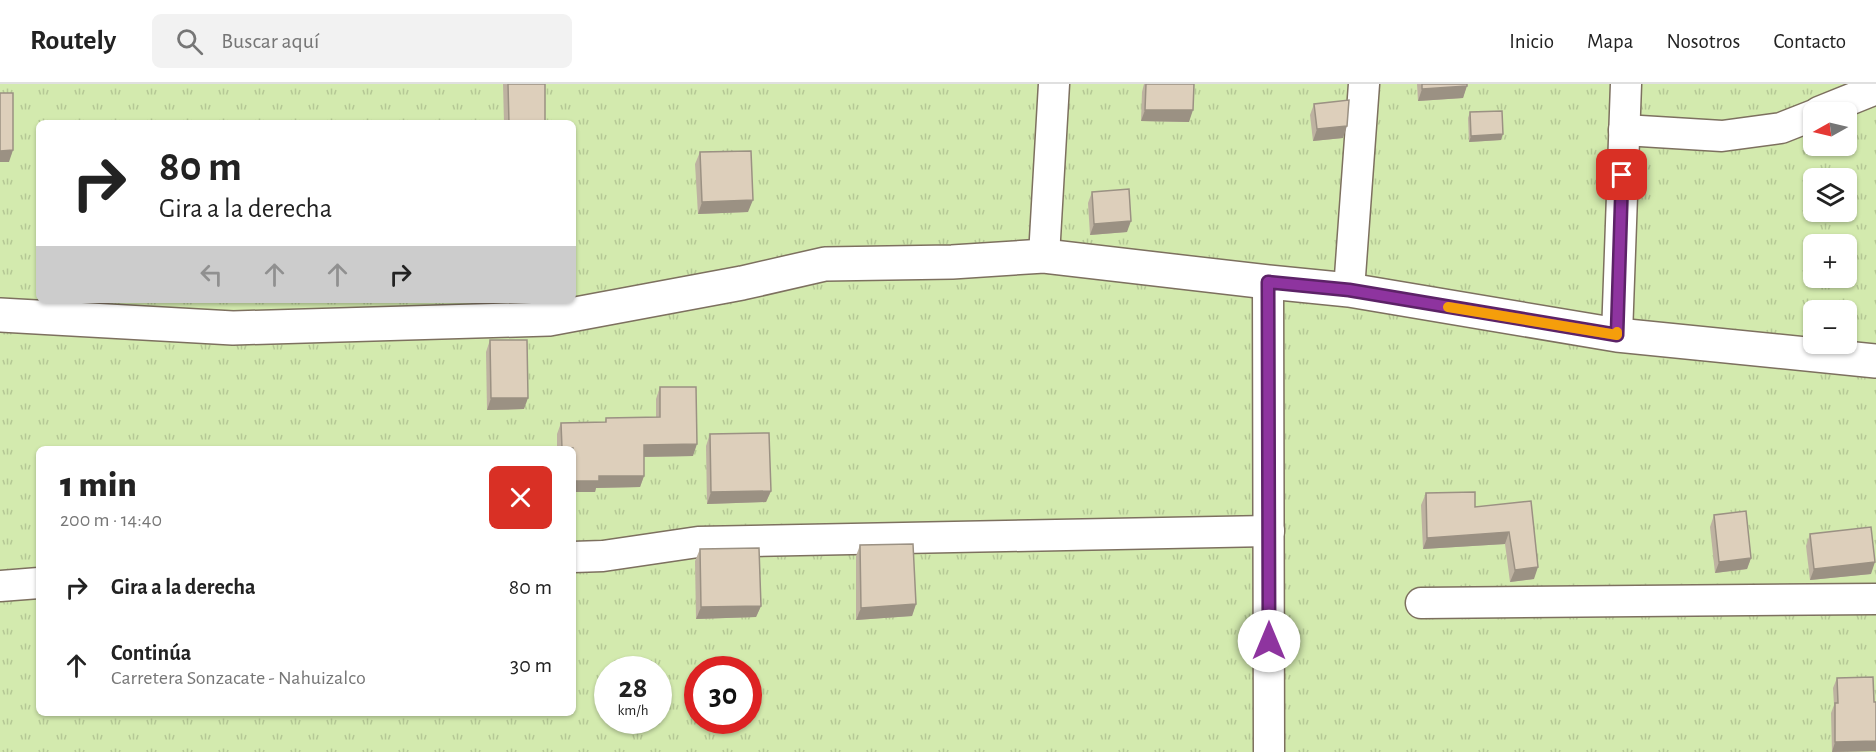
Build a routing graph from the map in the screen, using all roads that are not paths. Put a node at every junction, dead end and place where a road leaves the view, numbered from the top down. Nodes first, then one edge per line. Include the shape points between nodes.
1 (1054, 84) edge
2 (1364, 84) edge
3 (1626, 84) edge
4 (1876, 89) edge
5 (1844, 102) edge
6 (1803, 119) edge
7 (1624, 130) junction
8 (1044, 256) junction
9 (1268, 282) junction
10 (1349, 290) junction
11 (0, 315) edge
12 (1617, 335) junction
13 (1876, 361) edge
14 (1269, 531) junction
15 (576, 557) edge
16 (36, 583) edge
17 (0, 586) edge
18 (1876, 599) edge
19 (1421, 603) dead end
20 (1269, 752) edge

1 - 8 street
2 - 10 street
3 - 7 street
4 - 5 street
6 - 7 street via 1781,128 1722,136
7 - 12 street
8 - 9 street
8 - 11 street via 825,264 549,319 233,328
9 - 10 street
9 - 14 street
10 - 12 street
12 - 13 street
14 - 15 street via 698,542
14 - 20 street
16 - 17 street
18 - 19 street

